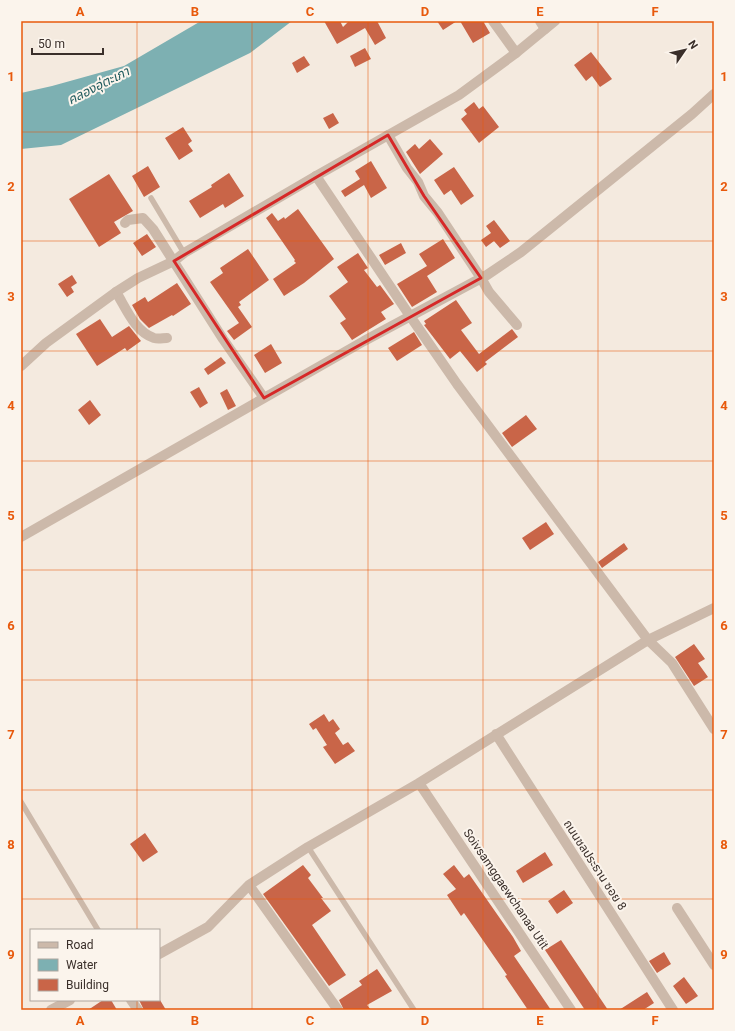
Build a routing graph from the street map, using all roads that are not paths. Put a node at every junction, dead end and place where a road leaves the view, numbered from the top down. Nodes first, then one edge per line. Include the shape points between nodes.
1 (493, 21) edge
2 (556, 21) edge
3 (543, 25) edge
4 (516, 53) junction
5 (714, 94) edge
6 (388, 135) junction
7 (316, 176) junction
8 (152, 198) dead end
9 (125, 223) dead end
10 (184, 254) junction
11 (174, 261) junction
12 (481, 278) junction
13 (116, 292) junction
14 (410, 316) junction
15 (517, 325) dead end
16 (167, 338) dead end
17 (21, 366) edge
18 (264, 398) junction
19 (21, 537) edge
20 (714, 608) edge
21 (648, 640) junction
22 (714, 729) edge
23 (496, 734) junction
24 (419, 783) junction
25 (21, 802) edge
26 (308, 847) junction
27 (249, 885) junction
28 (676, 908) dead end
29 (97, 929) edge
30 (160, 953) edge
31 (714, 966) edge
32 (68, 1001) edge
33 (132, 1001) edge
34 (51, 1010) edge
35 (138, 1010) edge
36 (338, 1010) edge
37 (414, 1010) edge
38 (571, 1010) edge
39 (673, 1010) edge

1 - 4 street
2 - 3 street
3 - 4 street
4 - 6 street via 459,94
5 - 12 street via 521,252
6 - 7 street
6 - 12 street via 424,196
7 - 10 street
7 - 14 street
8 - 10 lane
9 - 11 street via 128,220 143,218
10 - 11 street
11 - 13 street
11 - 18 street
12 - 14 street
12 - 15 street via 489,292
13 - 16 street via 144,332 155,338
13 - 17 street via 46,343
14 - 18 street
14 - 21 street via 461,390
18 - 19 street
20 - 21 street
21 - 22 street via 672,663
21 - 23 street
23 - 24 street
23 - 39 street, ถนนชลประธาน ซอย 8
24 - 26 street
24 - 38 street, Soivsamggaewchanaa Utit
25 - 29 lane
26 - 27 street
26 - 37 lane
27 - 30 street via 208,927
27 - 36 street
28 - 31 street
32 - 34 street
33 - 35 street

